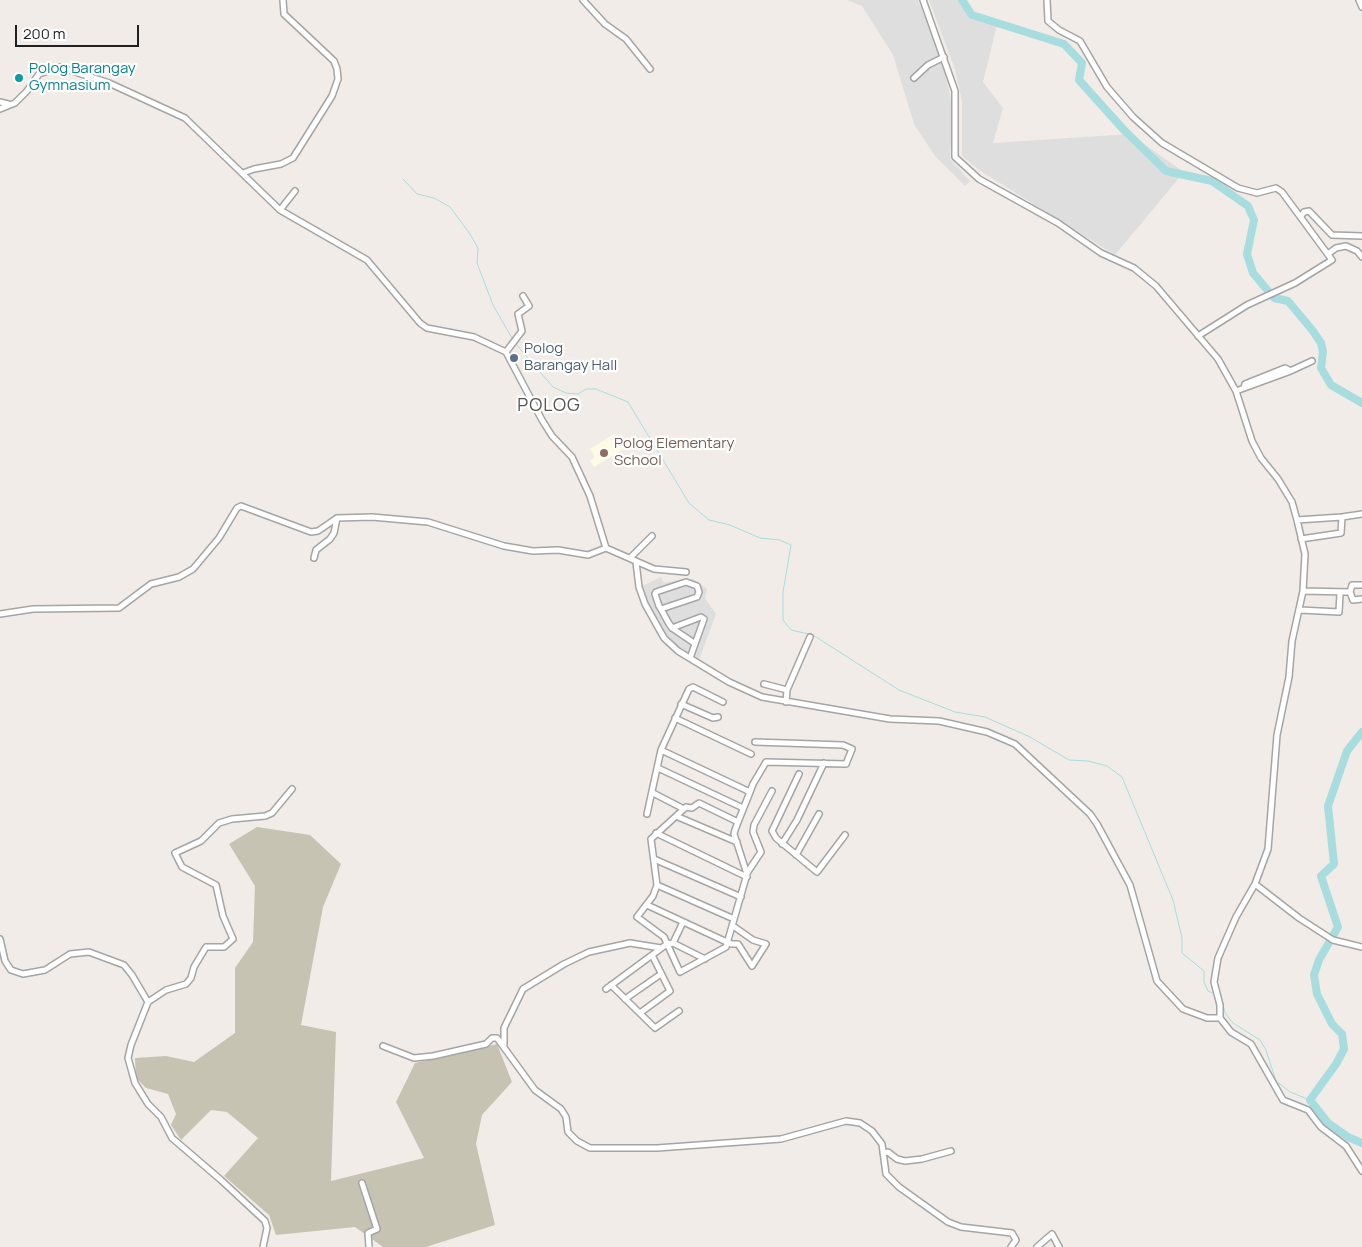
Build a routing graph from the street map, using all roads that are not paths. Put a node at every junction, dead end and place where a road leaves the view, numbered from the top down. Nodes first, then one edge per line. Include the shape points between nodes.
1 (283, 0) edge
2 (583, 0) edge
3 (923, 0) edge
4 (1047, 0) edge
5 (1359, 0) edge
6 (1362, 6) edge
7 (944, 57) junction
8 (650, 69) dead end
9 (914, 78) dead end
10 (0, 102) edge
11 (8, 104) junction
12 (0, 109) edge
13 (243, 173) junction
14 (295, 190) dead end
15 (280, 210) junction
16 (1301, 216) junction
17 (1362, 236) edge
18 (1328, 254) junction
19 (1362, 257) edge
20 (523, 296) dead end
21 (1198, 336) junction
22 (506, 352) junction
23 (1312, 361) dead end
24 (1236, 391) junction
25 (1362, 514) edge
26 (1342, 517) junction
27 (337, 518) junction
28 (1298, 520) junction
29 (652, 536) dead end
30 (1301, 539) junction
31 (606, 548) junction
32 (314, 558) dead end
33 (630, 558) junction
34 (636, 565) junction
35 (686, 572) dead end
36 (1362, 585) edge
37 (1303, 591) junction
38 (1350, 592) junction
39 (1340, 593) junction
40 (1362, 600) edge
41 (661, 610) junction
42 (1300, 610) junction
43 (0, 614) edge
44 (672, 628) junction
45 (810, 637) dead end
46 (694, 643) junction
47 (690, 658) junction
48 (764, 684) dead end
49 (787, 690) junction
50 (724, 702) dead end
51 (786, 702) junction
52 (681, 704) junction
53 (718, 717) dead end
54 (675, 718) junction
55 (755, 742) dead end
56 (661, 750) junction
57 (752, 754) dead end
58 (824, 763) junction
59 (658, 768) junction
60 (799, 774) dead end
61 (292, 789) dead end
62 (772, 791) dead end
63 (750, 792) junction
64 (652, 793) junction
65 (743, 808) junction
66 (684, 809) junction
67 (647, 814) dead end
68 (819, 814) dead end
69 (676, 816) junction
70 (738, 822) junction
71 (656, 833) junction
72 (845, 835) dead end
73 (737, 842) junction
74 (782, 844) junction
75 (796, 855) junction
76 (654, 859) junction
77 (747, 875) junction
78 (1255, 884) junction
79 (657, 885) junction
80 (741, 897) junction
81 (647, 905) junction
82 (734, 919) junction
83 (683, 922) junction
84 (733, 926) junction
85 (0, 939) edge
86 (728, 942) junction
87 (670, 943) junction
88 (1362, 947) edge
89 (661, 948) junction
90 (652, 955) junction
91 (705, 959) junction
92 (661, 974) junction
93 (626, 1000) junction
94 (148, 1002) junction
95 (679, 1011) dead end
96 (640, 1013) junction
97 (1220, 1018) junction
98 (504, 1045) junction
99 (383, 1046) dead end
100 (951, 1151) dead end
101 (883, 1153) junction
102 (1362, 1171) edge
103 (362, 1183) dead end
104 (1040, 1246) edge
105 (263, 1247) edge
106 (369, 1247) edge
107 (1011, 1247) edge
108 (1059, 1247) edge

1 - 13 street via 284,14 334,61 338,79 332,96 293,158
2 - 8 street via 626,39
3 - 7 street
4 - 16 street via 1048,21 1080,41 1107,87 1162,143 1238,188 1257,193 1276,188
5 - 6 street
7 - 9 street via 928,65
7 - 21 street via 956,91 955,157 961,164 979,180 1058,223 1100,253 1134,268 1156,286
10 - 11 street
11 - 12 street
11 - 13 street via 15,103 27,91 38,74 60,67 109,83 185,118
13 - 15 street
14 - 15 street
15 - 22 street via 367,260 427,328 474,337
16 - 17 street via 1309,211 1332,234
16 - 18 street
18 - 19 street via 1346,246
18 - 21 street via 1332,260 1295,283 1266,294
20 - 22 street via 529,306 518,314 522,331
21 - 24 street via 1218,359
22 - 31 street via 552,436 572,457 590,496
23 - 24 street via 1289,370 1284,368
24 - 28 street via 1252,441 1292,502
25 - 26 street
26 - 28 street
26 - 30 street via 1341,533
27 - 31 street via 372,517 428,522 504,546 533,551 558,550 588,555
27 - 32 street via 334,533 316,550
27 - 43 street via 318,531 310,532 241,506 193,569 179,577 151,584 119,608 33,609
28 - 30 street
29 - 33 street
30 - 37 street via 1305,554
31 - 33 street
33 - 34 street
34 - 35 street
34 - 47 street via 645,604 664,638
36 - 38 street via 1352,585
37 - 39 street
37 - 42 street
38 - 39 street
38 - 40 street via 1353,600
39 - 42 street via 1339,612
41 - 41 street via 654,594 686,582 697,586 698,596
41 - 44 street
42 - 78 street via 1277,735 1268,850
44 - 46 street
44 - 46 street via 701,617 703,621
45 - 49 street
46 - 47 street
47 - 51 street via 762,697
48 - 49 street
49 - 51 street
50 - 52 street via 693,687
51 - 97 street via 890,719 939,720 987,732 1015,744 1097,824 1130,884 1157,981 1182,1009 1208,1018
52 - 53 street via 713,718
52 - 54 street
54 - 56 street
54 - 57 street
55 - 58 street via 851,747 846,764
56 - 59 street
56 - 63 street
58 - 63 street via 766,762
58 - 74 street
59 - 64 street
59 - 65 street
60 - 74 street via 772,831
61 - 94 street via 272,813 220,823 202,841 175,853 182,867 216,885 223,916 233,939 224,947 206,947 186,984 166,990
62 - 77 street via 754,825 753,832 761,852
63 - 65 street
64 - 66 street
64 - 67 street
65 - 70 street
66 - 69 street
66 - 70 street via 699,803
68 - 75 street
69 - 71 street
69 - 73 street
70 - 73 street via 734,834
71 - 76 street via 651,839
71 - 77 street
72 - 75 street via 817,872
73 - 77 street
74 - 75 street
76 - 79 street
76 - 80 street
77 - 80 street
78 - 88 street via 1333,940
78 - 97 street via 1236,917 1214,972
79 - 81 street
79 - 82 street
80 - 82 street
81 - 83 street
81 - 87 street via 637,917
82 - 84 street
83 - 86 street
83 - 87 street
84 - 86 street
84 - 86 street via 753,940 766,944 752,966 738,944
85 - 94 street via 5,961 11,970 23,974 45,970 70,954 89,952 124,965
86 - 91 street via 726,947
87 - 89 street
87 - 91 street
87 - 91 street via 680,972
89 - 90 street
89 - 98 street via 637,942 589,952 530,984 523,989 508,1018
90 - 92 street
90 - 93 street via 608,987
92 - 93 street
92 - 96 street via 670,991
93 - 96 street
94 - 105 street via 128,1058 135,1083 148,1104 161,1116 172,1138 265,1221 267,1228
95 - 96 street via 655,1028
97 - 102 street via 1231,1032 1256,1050 1283,1100 1308,1110 1321,1127 1346,1146
98 - 99 street via 497,1038 492,1038 486,1044 414,1058
98 - 101 street via 528,1082 561,1110 566,1117 568,1132 590,1148 657,1148 781,1139 846,1121 860,1123 872,1130 882,1144
100 - 101 street via 905,1160
101 - 107 street via 886,1174 936,1214 961,1227 1012,1233 1016,1240
103 - 106 street via 377,1229 368,1233
104 - 108 street via 1052,1234

